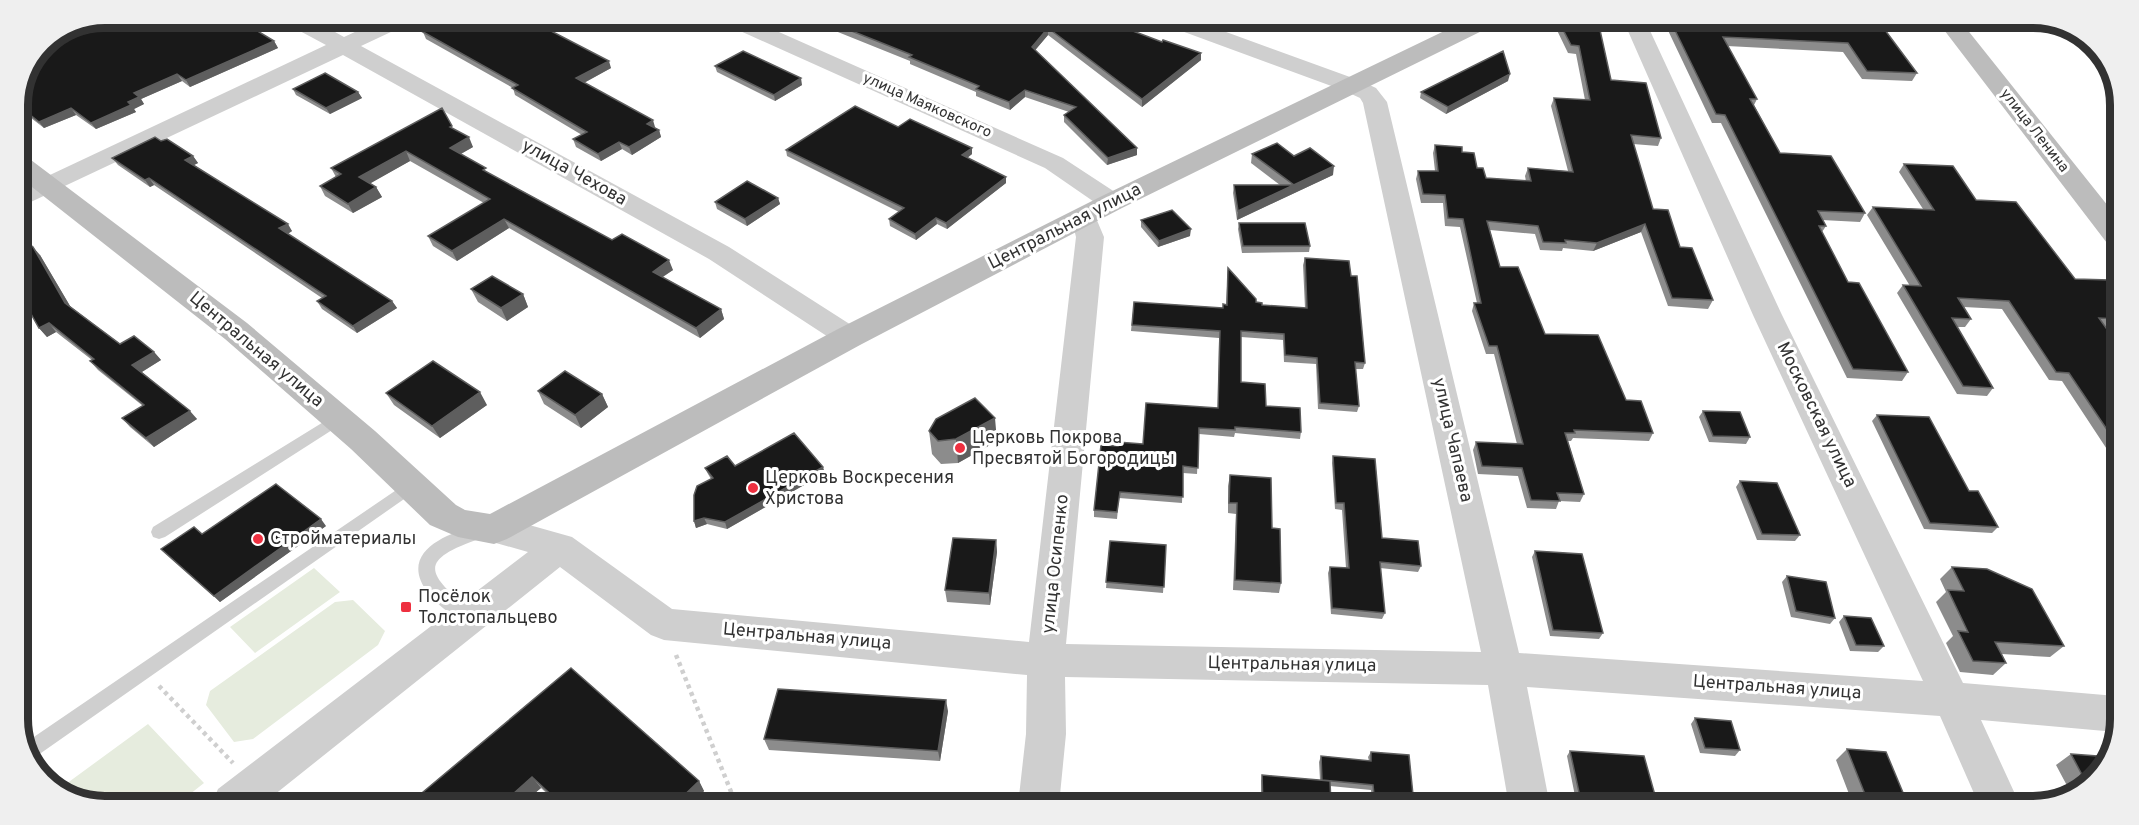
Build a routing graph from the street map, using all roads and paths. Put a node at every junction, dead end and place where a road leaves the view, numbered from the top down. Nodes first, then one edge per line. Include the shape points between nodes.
1 (310, 28) edge
2 (381, 28) edge
3 (753, 28) edge
4 (1195, 28) edge
5 (1470, 28) edge
6 (1638, 28) edge
7 (1954, 28) edge
8 (342, 46) junction
9 (1353, 86) junction
10 (28, 171) edge
11 (48, 186) junction
12 (28, 195) edge
13 (1113, 202) junction
14 (1084, 217) junction
15 (2110, 227) edge
16 (849, 337) junction
17 (338, 419) junction
18 (411, 486) junction
19 (494, 529) junction
20 (159, 532) dead end
21 (560, 547) junction
22 (467, 617) junction
23 (664, 624) junction
24 (1046, 660) junction
25 (1504, 669) junction
26 (145, 671) junction
27 (1953, 700) junction
28 (2110, 713) edge
29 (34, 748) edge
30 (243, 794) edge
31 (733, 796) edge
32 (1039, 796) edge
33 (1528, 796) edge
34 (1996, 796) edge

1 - 8 street, улица Чехова
2 - 8 street
3 - 13 street, улица Маяковского via 1054,163
4 - 9 street, улица Чапаева
5 - 9 street, Центральная улица
6 - 27 street, Московская улица via 1734,244
7 - 15 street, улица Ленина
8 - 11 street
8 - 16 street, улица Чехова via 718,253
9 - 13 street, Центральная улица
9 - 25 street, улица Чапаева via 1368,93 1375,102
10 - 11 street, Центральная улица
11 - 12 street
11 - 17 street, Центральная улица via 236,331
13 - 14 street, Центральная улица
14 - 16 street, Центральная улица
14 - 24 street, улица Осипенко via 1090,237
16 - 19 street, Центральная улица
17 - 18 street, Центральная улица
17 - 20 lane
18 - 19 street, Центральная улица via 458,523
18 - 26 lane
19 - 21 street, Центральная улица
19 - 22 lane via 460,537 437,548 430,556 429,580
21 - 22 street
21 - 23 street, Центральная улица
22 - 30 street
23 - 24 street, Центральная улица
23 - 31 path
24 - 25 street, Центральная улица
24 - 32 street, улица Осипенко via 1046,734
25 - 27 street, Центральная улица
25 - 33 street, улица Чапаева
26 - 29 lane
26 - 30 path
27 - 28 street, Центральная улица
27 - 34 street, Московская улица

